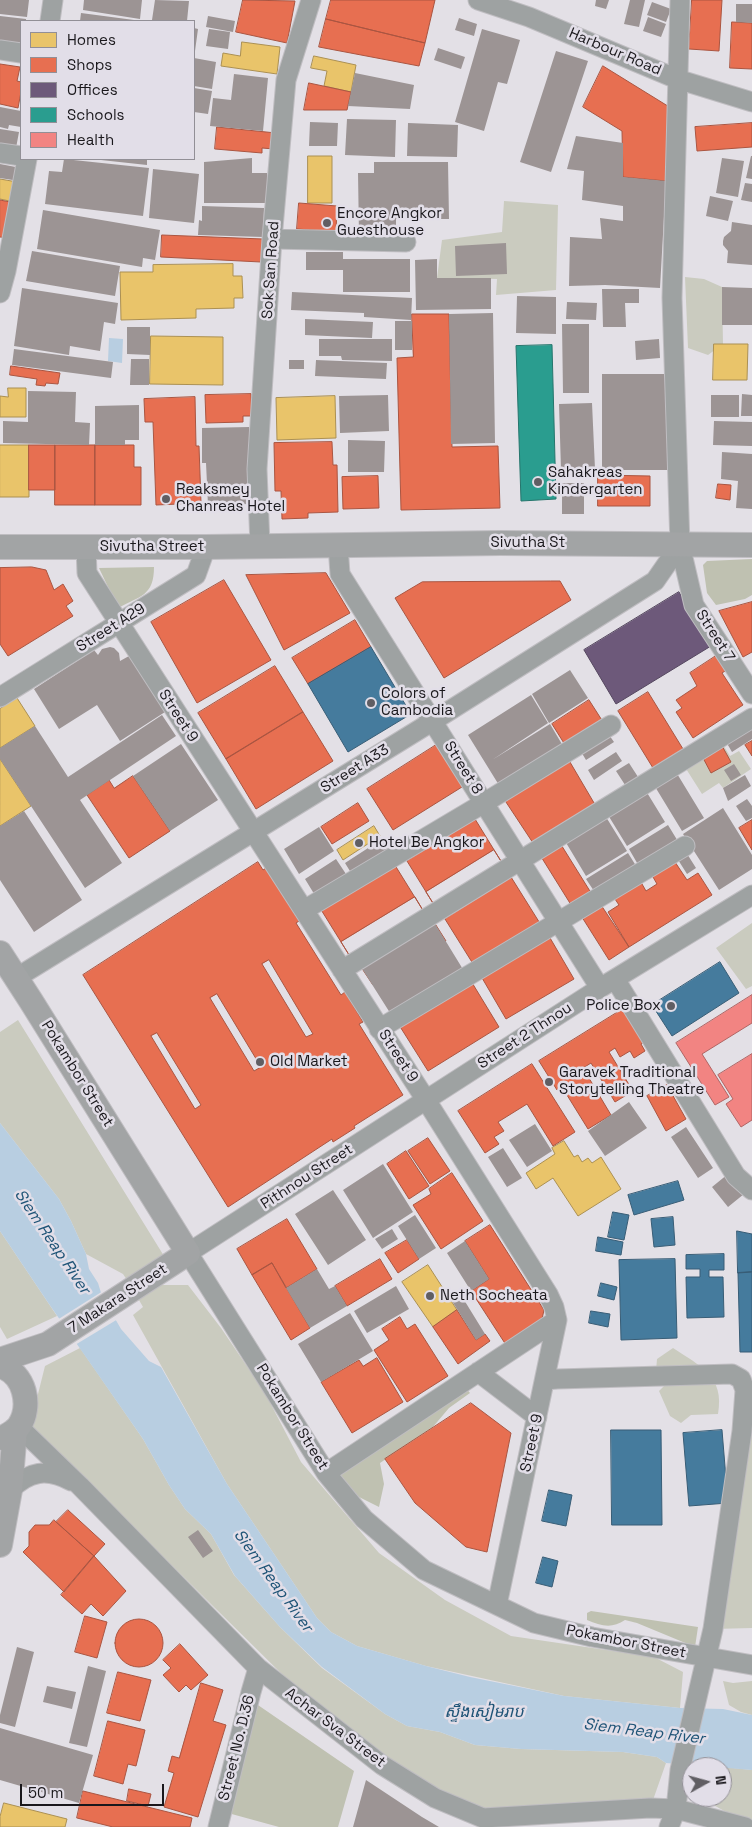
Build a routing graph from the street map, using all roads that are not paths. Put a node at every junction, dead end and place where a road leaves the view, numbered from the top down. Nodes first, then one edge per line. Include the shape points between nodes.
1 (53, 0) edge
2 (311, 0) edge
3 (478, 0) edge
4 (680, 0) edge
5 (531, 8) edge
6 (50, 20) edge
7 (0, 50) edge
8 (20, 53) edge
9 (677, 78) junction
10 (752, 102) edge
11 (0, 153) edge
12 (20, 156) edge
13 (27, 160) edge
14 (272, 239) junction
15 (406, 242) dead end
16 (0, 293) edge
17 (260, 545) junction
18 (338, 545) junction
19 (680, 545) junction
20 (752, 545) edge
21 (0, 547) edge
22 (86, 547) junction
23 (206, 547) junction
24 (119, 623) junction
25 (752, 694) edge
26 (0, 697) edge
27 (752, 718) edge
28 (433, 721) junction
29 (611, 725) dead end
30 (484, 804) junction
31 (253, 832) junction
32 (685, 846) dead end
33 (521, 861) junction
34 (752, 895) edge
35 (304, 910) junction
36 (558, 922) junction
37 (0, 953) edge
38 (342, 970) junction
39 (16, 978) junction
40 (607, 984) junction
41 (379, 1029) junction
42 (426, 1100) junction
43 (752, 1190) edge
44 (188, 1254) junction
45 (557, 1320) junction
46 (55, 1339) junction
47 (0, 1360) edge
48 (0, 1366) edge
49 (478, 1372) junction
50 (545, 1380) junction
51 (24, 1389) junction
52 (538, 1417) junction
53 (11, 1432) edge
54 (326, 1473) junction
55 (80, 1486) junction
56 (10, 1490) junction
57 (0, 1545) edge
58 (497, 1605) junction
59 (707, 1658) junction
60 (752, 1665) edge
61 (258, 1668) junction
62 (676, 1809) junction
63 (482, 1822) edge
64 (218, 1827) edge
65 (669, 1827) edge
66 (745, 1827) edge

1 - 6 street
2 - 14 street, Sok San Road via 286,80
3 - 5 street, Harbour Road
4 - 9 street, Street 7
5 - 9 street, Harbour Road
7 - 8 street
9 - 10 street, Harbour Road
9 - 19 street, Street 7 via 672,298
11 - 12 street
13 - 16 street
14 - 15 street
14 - 17 street, Sok San Road via 258,469
17 - 18 main road, Sivutha St
17 - 23 main road, Sivutha Street
18 - 19 main road, Sivutha St
18 - 28 street, Street 8 via 340,574
19 - 20 main road, Sivutha St
19 - 25 street, Street 7 via 694,605
19 - 28 street, Street A33 via 655,581
21 - 22 main road, Sivutha Street
22 - 23 main road, Sivutha Street
22 - 24 street, Street 9 via 87,573
23 - 24 street, Street A29 via 196,575
24 - 26 street, Street A29
24 - 31 street, Street 9
27 - 33 street
28 - 30 street, Street 8
28 - 31 street, Street A33
29 - 30 street
30 - 33 street, Street 8
30 - 35 street
31 - 35 street, Street 9
31 - 39 street, Street A33
32 - 36 street
33 - 36 street, Street 8
33 - 38 street
34 - 40 street, Street 2 Thnou
35 - 38 street, Street 9
36 - 40 street, Street 8
36 - 41 street
37 - 39 main road, Pokambor Street
38 - 41 street, Street 9
39 - 44 main road, Pokambor Street
40 - 42 street, Street 2 Thnou
40 - 43 street, Street 8 via 736,1176
41 - 42 street, Street 9
42 - 44 street, Pithnou Street
42 - 45 street, Street 9 via 548,1294
44 - 46 main road, 7 Makara Street
44 - 54 street, Pokambor Street
45 - 49 street
45 - 50 street, Street 9
46 - 47 main road, 7 Makara Street
46 - 51 main road, 7 Makara Street via 32,1368
48 - 51 main road via 16,1376
49 - 52 street
49 - 54 street
50 - 52 street, Street 9
50 - 59 street via 732,1374 741,1378 745,1390 742,1431
51 - 53 main road via 24,1414
52 - 58 street, Street 9
53 - 55 street, Achar Sva Street
53 - 56 main road
54 - 58 street, Pokambor Street via 364,1519 424,1570
55 - 56 street via 48,1473 33,1474
55 - 61 street, Achar Sva Street
56 - 57 main road
58 - 59 street, Pokambor Street via 534,1623
59 - 60 street, Pokambor Street
59 - 62 street via 680,1770
61 - 63 street, Achar Sva Street via 382,1765
61 - 64 street, Street No. D.36
62 - 63 street, Achar Sva Street via 650,1808
62 - 65 street
62 - 66 street, Achar Sva Street

